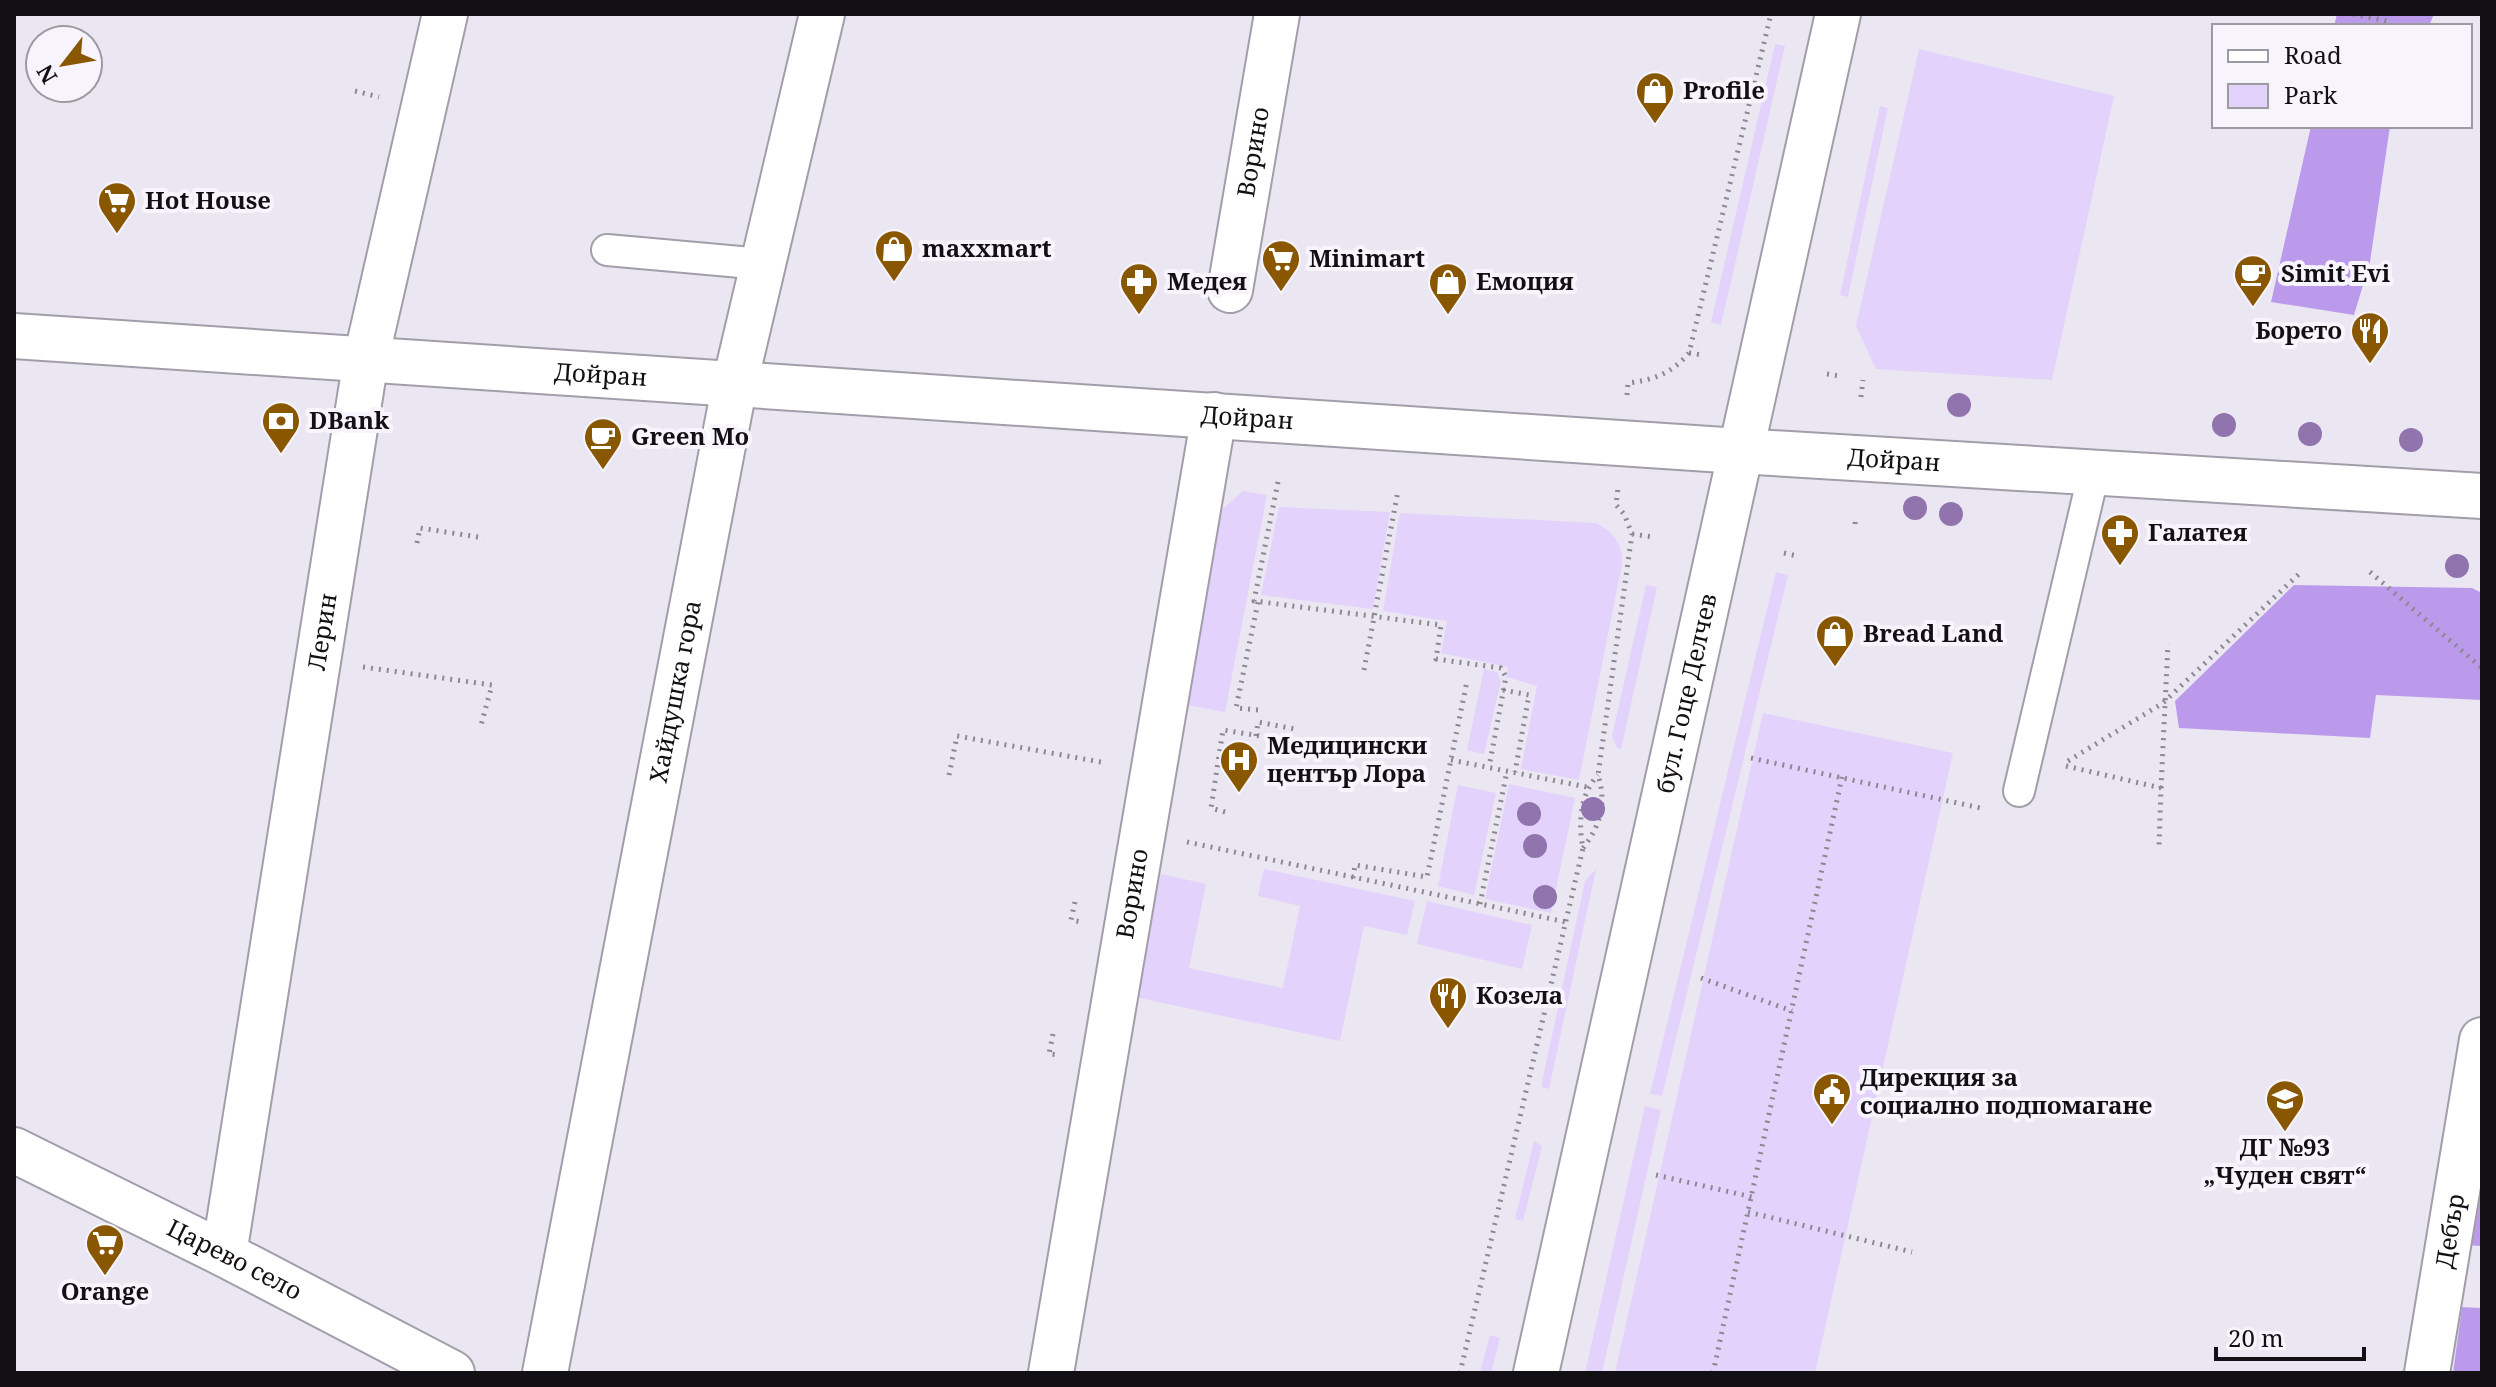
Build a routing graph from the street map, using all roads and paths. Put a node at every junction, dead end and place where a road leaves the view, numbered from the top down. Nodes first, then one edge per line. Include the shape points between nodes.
1 (445, 14) edge
2 (822, 14) edge
3 (1277, 14) edge
4 (1771, 14) edge
5 (1838, 14) edge
6 (2353, 14) edge
7 (2387, 21) dead end
8 (607, 250) dead end
9 (763, 264) junction
10 (1230, 290) dead end
11 (14, 336) edge
12 (1689, 353) junction
13 (1703, 355) dead end
14 (366, 359) junction
15 (1827, 374) dead end
16 (1840, 376) dead end
17 (1863, 380) dead end
18 (735, 383) junction
19 (1627, 395) dead end
20 (1861, 397) dead end
21 (1214, 415) junction
22 (1739, 451) junction
23 (2094, 472) junction
24 (1278, 482) dead end
25 (1398, 491) dead end
26 (1618, 493) dead end
27 (2482, 496) edge
28 (1856, 516) dead end
29 (1855, 524) dead end
30 (1632, 534) junction
31 (1653, 537) dead end
32 (484, 538) dead end
33 (417, 543) dead end
34 (1784, 553) dead end
35 (1797, 556) dead end
36 (2302, 571) dead end
37 (2370, 572) dead end
38 (1258, 602) junction
39 (1376, 617) junction
40 (2168, 644) dead end
41 (318, 661) junction
42 (2482, 668) edge
43 (1364, 670) dead end
44 (1467, 681) dead end
45 (1503, 690) junction
46 (2163, 703) junction
47 (1258, 710) dead end
48 (480, 729) dead end
49 (1295, 729) dead end
50 (1256, 736) junction
51 (1297, 742) dead end
52 (1751, 758) dead end
53 (1451, 759) junction
54 (1489, 767) junction
55 (1153, 771) junction
56 (1511, 771) junction
57 (949, 775) dead end
58 (1598, 775) junction
59 (1842, 777) junction
60 (1587, 787) junction
61 (2161, 788) junction
62 (2009, 801) joint
63 (1225, 812) dead end
64 (1142, 833) junction
65 (2159, 847) dead end
66 (1583, 848) junction
67 (1353, 878) junction
68 (1075, 902) dead end
69 (1480, 904) junction
70 (1071, 920) dead end
71 (1566, 922) junction
72 (1701, 978) dead end
73 (1792, 1011) junction
74 (1053, 1034) dead end
75 (2482, 1040) edge
76 (1049, 1054) dead end
77 (14, 1150) edge
78 (1656, 1175) dead end
79 (1752, 1197) junction
80 (1748, 1212) junction
81 (1912, 1252) dead end
82 (224, 1254) junction
83 (452, 1373) edge
84 (545, 1373) edge
85 (1051, 1373) edge
86 (1460, 1373) edge
87 (1536, 1373) edge
88 (1713, 1373) edge
89 (2427, 1373) edge

1 - 14 street, Лерин
2 - 9 street, Хайдушка гора
3 - 10 street, Ворино
4 - 12 path
5 - 22 street, бул. Гоце Делчев
6 - 7 path
8 - 9 lane
9 - 18 street, Хайдушка гора
11 - 14 street, Дойран
12 - 13 path
12 - 19 path via 1677,368 1628,383
14 - 18 street, Дойран
14 - 41 street, Лерин
15 - 16 path
17 - 20 path
18 - 21 street, Дойран
18 - 84 street, Хайдушка гора
21 - 22 street, Дойран
21 - 55 street, Ворино
22 - 23 street, Дойран
22 - 87 street, бул. Гоце Делчев
23 - 27 street, Дойран
23 - 62 lane
24 - 38 path via 1254,601
25 - 39 path
26 - 30 path via 1616,505
28 - 29 path
30 - 31 path
30 - 58 path
32 - 33 path via 420,528
34 - 35 path
36 - 46 path
37 - 42 path
38 - 39 path
38 - 47 path via 1236,708
39 - 43 path
39 - 45 path via 1441,625 1436,659 1501,668 1506,677
40 - 46 path
41 - 48 path via 492,685
41 - 82 street, Лерин
44 - 53 path
45 - 54 path
45 - 56 path via 1529,695
46 - 61 path
46 - 61 path via 2061,765
49 - 50 path via 1258,722
50 - 51 path
50 - 63 path via 1223,730 1211,808
52 - 59 path
53 - 54 path
53 - 67 path via 1427,877 1355,865
54 - 56 path
55 - 57 path via 957,736
55 - 64 street, Ворино
56 - 60 path
56 - 69 path
58 - 60 path
58 - 66 path via 1600,815
59 - 62 path
59 - 73 path
60 - 66 path via 1579,829
61 - 65 path
64 - 67 path
64 - 85 street, Ворино
66 - 71 path
67 - 69 path
68 - 70 path
69 - 71 path
71 - 86 path
72 - 73 path
73 - 79 path
74 - 76 path
75 - 89 street, Дебър
77 - 82 street, Царево село
78 - 79 path
79 - 80 path
80 - 81 path
80 - 88 path
82 - 83 street, Царево село

